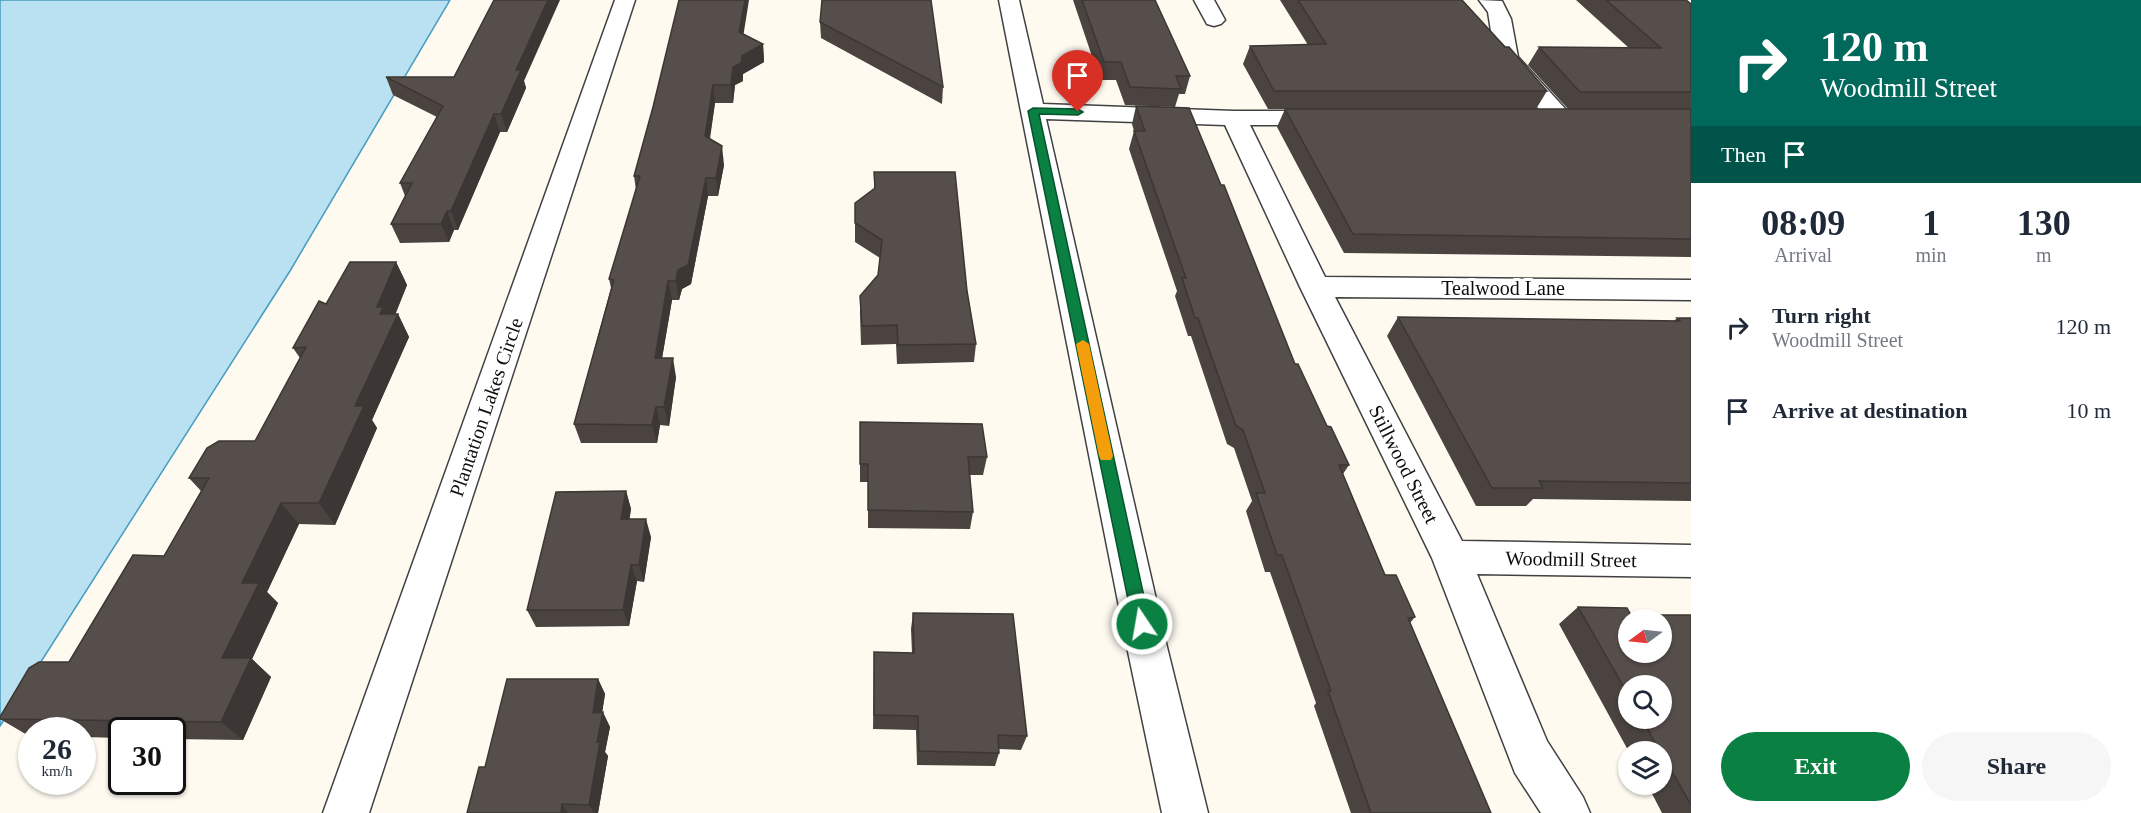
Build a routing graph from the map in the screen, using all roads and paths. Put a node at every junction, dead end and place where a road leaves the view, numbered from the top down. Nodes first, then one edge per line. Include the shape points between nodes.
1 (625, 0) edge
2 (1009, 0) edge
3 (1204, 0) edge
4 (1489, 0) edge
5 (1215, 20) dead end
6 (1033, 111) junction
7 (1234, 118) junction
8 (1348, 118) edge
9 (1524, 118) edge
10 (1315, 287) junction
11 (1691, 290) edge
12 (1450, 557) junction
13 (1691, 561) edge
14 (346, 813) edge
15 (1185, 813) edge
16 (1567, 813) edge

1 - 14 street, Plantation Lakes Circle
2 - 6 street
3 - 5 street
4 - 9 street via 1495,4 1502,23 1508,59 1572,118
6 - 7 street
6 - 15 street
7 - 8 street
7 - 10 street, Stillwood Street
10 - 11 street, Tealwood Lane
10 - 12 street, Stillwood Street
12 - 13 street, Woodmill Street
12 - 16 street, Stillwood Street via 1531,757

